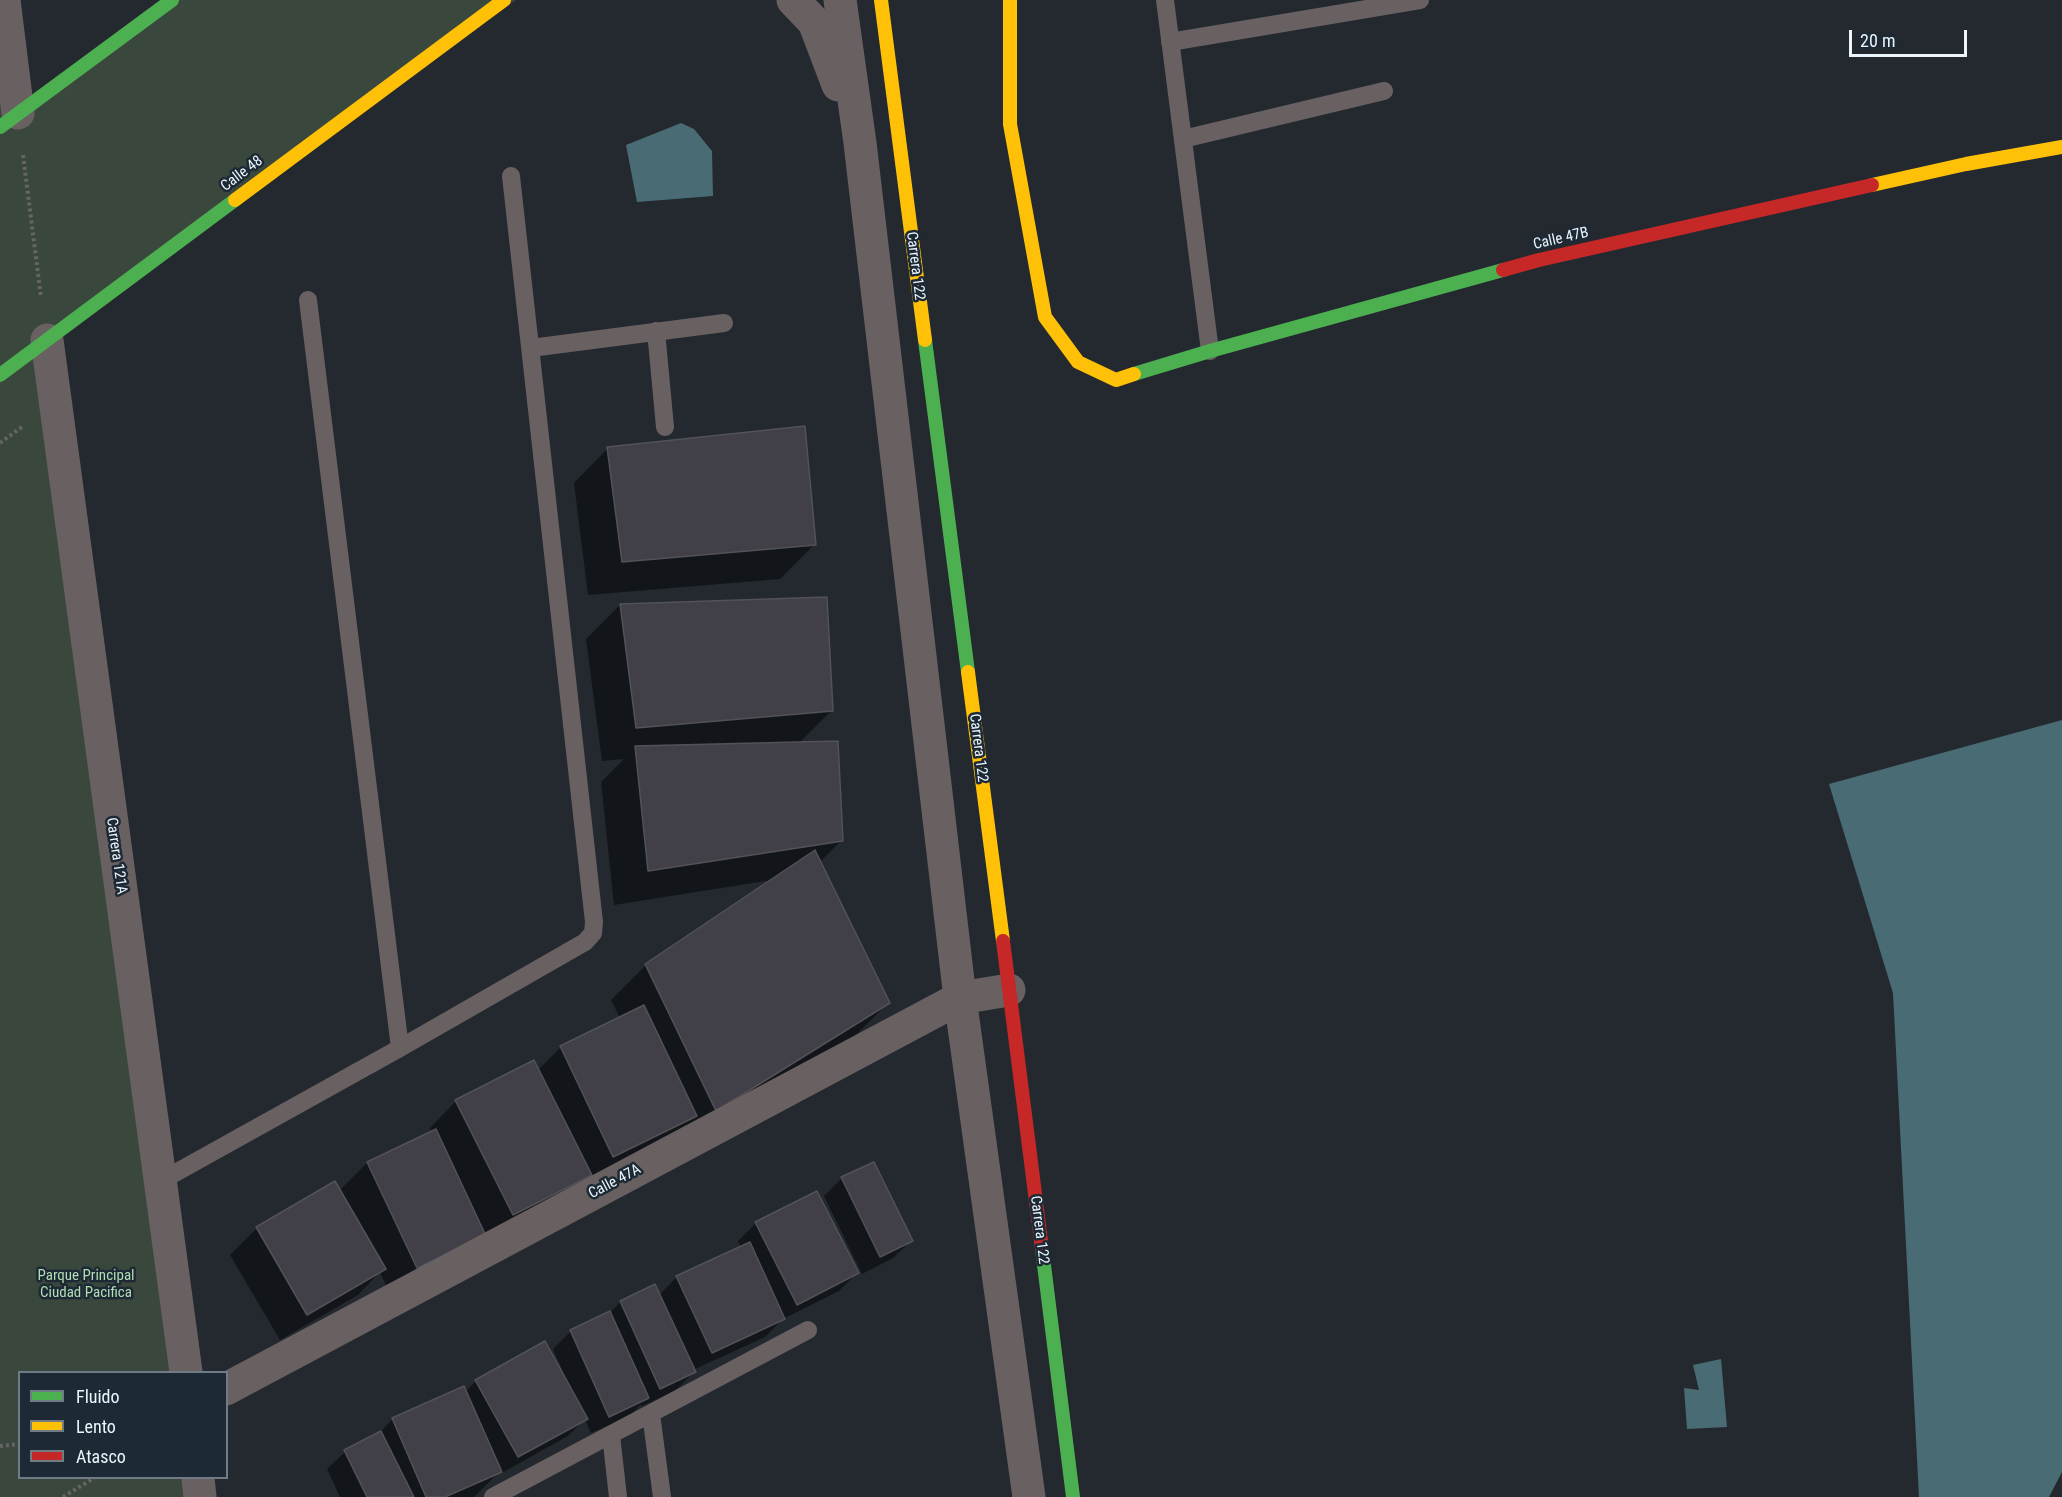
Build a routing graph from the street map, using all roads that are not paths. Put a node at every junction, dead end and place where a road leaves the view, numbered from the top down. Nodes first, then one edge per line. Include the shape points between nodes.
1 (4, 0) edge
2 (172, 0) edge
3 (504, 0) edge
4 (516, 0) edge
5 (793, 0) edge
6 (840, 0) edge
7 (880, 0) edge
8 (1010, 0) edge
9 (1165, 0) edge
10 (1420, 0) edge
11 (475, 21) junction
12 (1170, 42) junction
13 (1384, 91) dead end
14 (9, 120) edge
15 (1183, 139) junction
16 (860, 143) junction
17 (2062, 147) edge
18 (511, 176) dead end
19 (308, 300) dead end
20 (724, 323) dead end
21 (656, 331) junction
22 (47, 339) junction
23 (531, 348) junction
24 (1210, 351) junction
25 (0, 375) edge
26 (665, 428) dead end
27 (1009, 990) junction
28 (960, 998) junction
29 (400, 1048) junction
30 (159, 1182) junction
31 (808, 1330) dead end
32 (186, 1371) edge
33 (228, 1388) edge
34 (651, 1414) junction
35 (611, 1435) junction
36 (198, 1479) edge
37 (200, 1497) edge
38 (493, 1497) edge
39 (618, 1497) edge
40 (662, 1497) edge
41 (1029, 1497) edge
42 (1073, 1497) edge

1 - 14 street
2 - 14 street
3 - 11 street, Calle 48
4 - 11 street
5 - 16 street via 814,22
6 - 16 street
7 - 27 street, Carrera 122
8 - 24 street, Calle 47B via 1010,124 1045,317 1078,362 1116,380
9 - 12 lane
10 - 12 lane
11 - 22 street, Calle 48
12 - 15 lane
13 - 15 lane
15 - 24 lane
16 - 28 street
17 - 24 street, Calle 47B via 1966,164 1539,260
18 - 23 lane
19 - 29 lane
20 - 21 lane
21 - 23 lane
21 - 26 lane
22 - 25 street, Calle 48
22 - 30 street, Carrera 121A
23 - 29 lane via 592,933 585,942
27 - 28 street, Calle 47A
27 - 42 street, Carrera 122
28 - 33 street, Calle 47A
28 - 41 street
29 - 30 lane
30 - 32 street, Carrera 121A
31 - 34 lane
34 - 35 lane
34 - 40 lane
35 - 38 lane
35 - 39 lane
36 - 37 street

